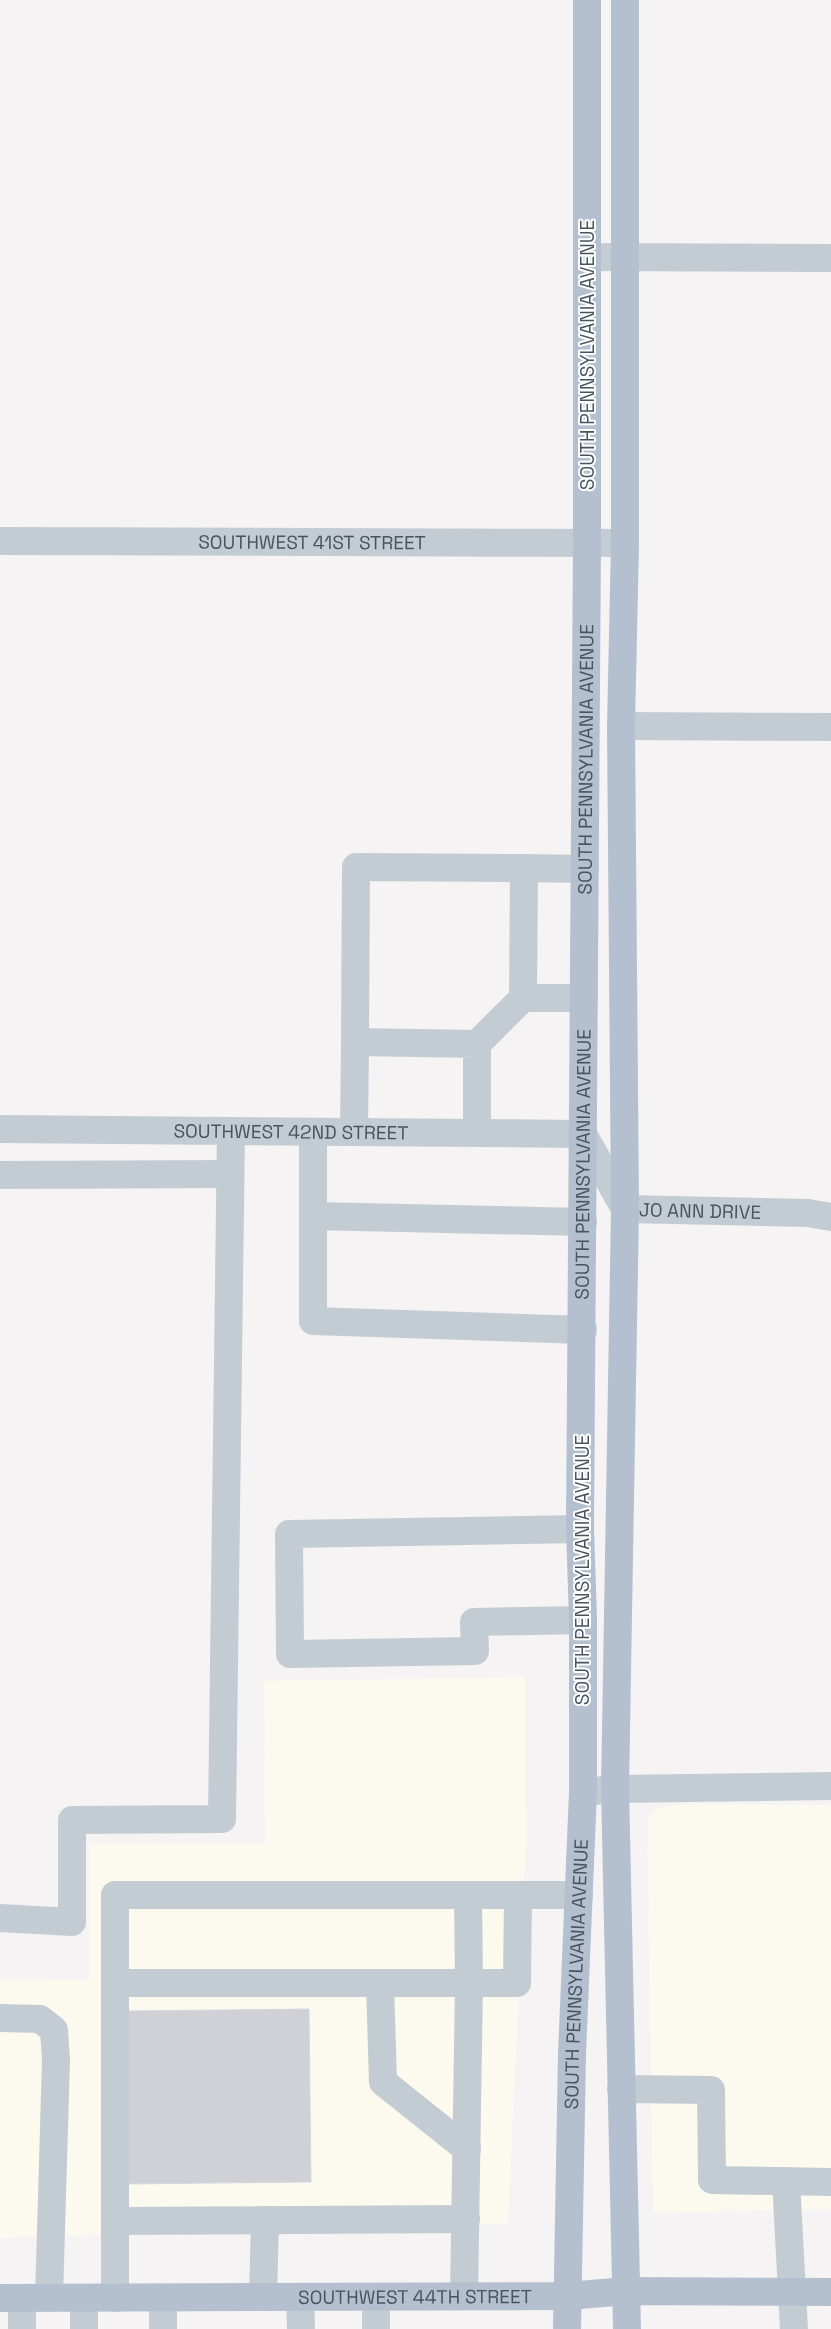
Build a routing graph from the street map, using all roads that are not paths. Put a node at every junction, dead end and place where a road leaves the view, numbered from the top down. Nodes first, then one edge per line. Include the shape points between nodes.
1 (587, 0) edge
2 (625, 0) edge
3 (587, 257) junction
4 (625, 257) junction
5 (831, 258) edge
6 (0, 541) edge
7 (587, 543) junction
8 (625, 543) junction
9 (621, 726) junction
10 (831, 727) edge
11 (524, 868) junction
12 (585, 869) junction
13 (523, 998) junction
14 (584, 998) junction
15 (355, 1042) junction
16 (477, 1044) junction
17 (0, 1129) edge
18 (231, 1131) junction
19 (314, 1132) junction
20 (354, 1132) junction
21 (477, 1133) junction
22 (583, 1134) junction
23 (230, 1174) junction
24 (0, 1175) edge
25 (625, 1209) junction
26 (313, 1216) junction
27 (831, 1217) edge
28 (583, 1222) junction
29 (583, 1330) junction
30 (580, 1529) junction
31 (583, 1620) junction
32 (831, 1786) edge
33 (616, 1790) junction
34 (583, 1792) junction
35 (468, 1895) junction
36 (518, 1895) junction
37 (579, 1895) junction
38 (0, 1918) edge
39 (115, 1983) junction
40 (380, 1983) junction
41 (469, 1983) junction
42 (0, 2018) edge
43 (621, 2089) junction
44 (467, 2149) junction
45 (786, 2181) junction
46 (831, 2182) edge
47 (466, 2219) junction
48 (265, 2220) junction
49 (115, 2221) junction
50 (626, 2291) junction
51 (793, 2292) junction
52 (831, 2292) edge
53 (464, 2296) junction
54 (568, 2296) junction
55 (263, 2297) junction
56 (300, 2297) junction
57 (376, 2297) junction
58 (11, 2298) edge
59 (49, 2298) junction
60 (84, 2298) junction
61 (115, 2298) junction
62 (163, 2298) junction
63 (22, 2329) edge
64 (84, 2329) edge
65 (163, 2329) edge
66 (301, 2329) edge
67 (376, 2329) edge
68 (567, 2329) edge
69 (627, 2329) edge
70 (794, 2329) edge

1 - 3 main road, SOUTH PENNSYLVANIA AVENUE
2 - 4 main road, SOUTH PENNSYLVANIA AVENUE
3 - 4 street
3 - 7 main road, SOUTH PENNSYLVANIA AVENUE
4 - 5 street
4 - 8 main road, SOUTH PENNSYLVANIA AVENUE
6 - 7 street, SOUTHWEST 41ST STREET
7 - 8 street, SOUTHWEST 41ST STREET
7 - 12 main road, SOUTH PENNSYLVANIA AVENUE
8 - 9 main road, SOUTH PENNSYLVANIA AVENUE
9 - 10 street
9 - 25 main road, SOUTH PENNSYLVANIA AVENUE
11 - 12 street
11 - 13 street
11 - 15 street via 356,867
12 - 14 main road, SOUTH PENNSYLVANIA AVENUE
13 - 14 street
13 - 16 street
14 - 22 main road, SOUTH PENNSYLVANIA AVENUE
15 - 16 street
15 - 20 street
16 - 21 street
17 - 18 street, SOUTHWEST 42ND STREET
18 - 19 street, SOUTHWEST 42ND STREET
18 - 23 street
19 - 20 street, SOUTHWEST 42ND STREET
19 - 26 street
20 - 21 street, SOUTHWEST 42ND STREET
21 - 22 street, SOUTHWEST 42ND STREET
22 - 25 street, JO ANN DRIVE
22 - 28 main road, SOUTH PENNSYLVANIA AVENUE
23 - 24 street
23 - 38 street via 222,1819 72,1820 72,1922
25 - 27 street, JO ANN DRIVE via 808,1213
25 - 33 main road, SOUTH PENNSYLVANIA AVENUE
26 - 28 street
26 - 29 street via 313,1321
28 - 29 main road, SOUTH PENNSYLVANIA AVENUE
29 - 30 main road, SOUTH PENNSYLVANIA AVENUE
30 - 31 main road, SOUTH PENNSYLVANIA AVENUE
30 - 31 street via 289,1534 290,1654 475,1650 474,1622
31 - 34 main road, SOUTH PENNSYLVANIA AVENUE
32 - 33 street
33 - 34 street
33 - 43 main road, SOUTH PENNSYLVANIA AVENUE
34 - 37 main road, SOUTH PENNSYLVANIA AVENUE
35 - 36 street
35 - 39 street via 115,1895
35 - 41 street
36 - 37 street
36 - 41 street via 517,1983
37 - 54 main road, SOUTH PENNSYLVANIA AVENUE via 572,2054
39 - 40 street
39 - 49 street
40 - 41 street
40 - 44 street via 383,2082
41 - 44 street
42 - 59 street via 40,2019 54,2030 56,2060
43 - 45 street via 711,2090 712,2180
43 - 50 main road, SOUTH PENNSYLVANIA AVENUE
44 - 47 street
45 - 46 street
45 - 51 street
47 - 48 street
47 - 53 street
48 - 49 street
48 - 55 street
49 - 61 street
50 - 51 main road, SOUTHWEST 44TH STREET
50 - 54 main road, SOUTHWEST 44TH STREET
50 - 69 main road, SOUTH PENNSYLVANIA AVENUE
51 - 52 main road, SOUTHWEST 44TH STREET
51 - 70 street
53 - 54 main road, SOUTHWEST 44TH STREET
53 - 57 main road, SOUTHWEST 44TH STREET
54 - 68 main road, SOUTH PENNSYLVANIA AVENUE
55 - 56 main road, SOUTHWEST 44TH STREET
55 - 62 main road, SOUTHWEST 44TH STREET
56 - 57 main road, SOUTHWEST 44TH STREET
56 - 66 street
57 - 67 street
58 - 59 main road, SOUTHWEST 44TH STREET
58 - 63 street
59 - 60 main road, SOUTHWEST 44TH STREET
60 - 61 main road, SOUTHWEST 44TH STREET
60 - 64 street
61 - 62 main road, SOUTHWEST 44TH STREET
62 - 65 street

